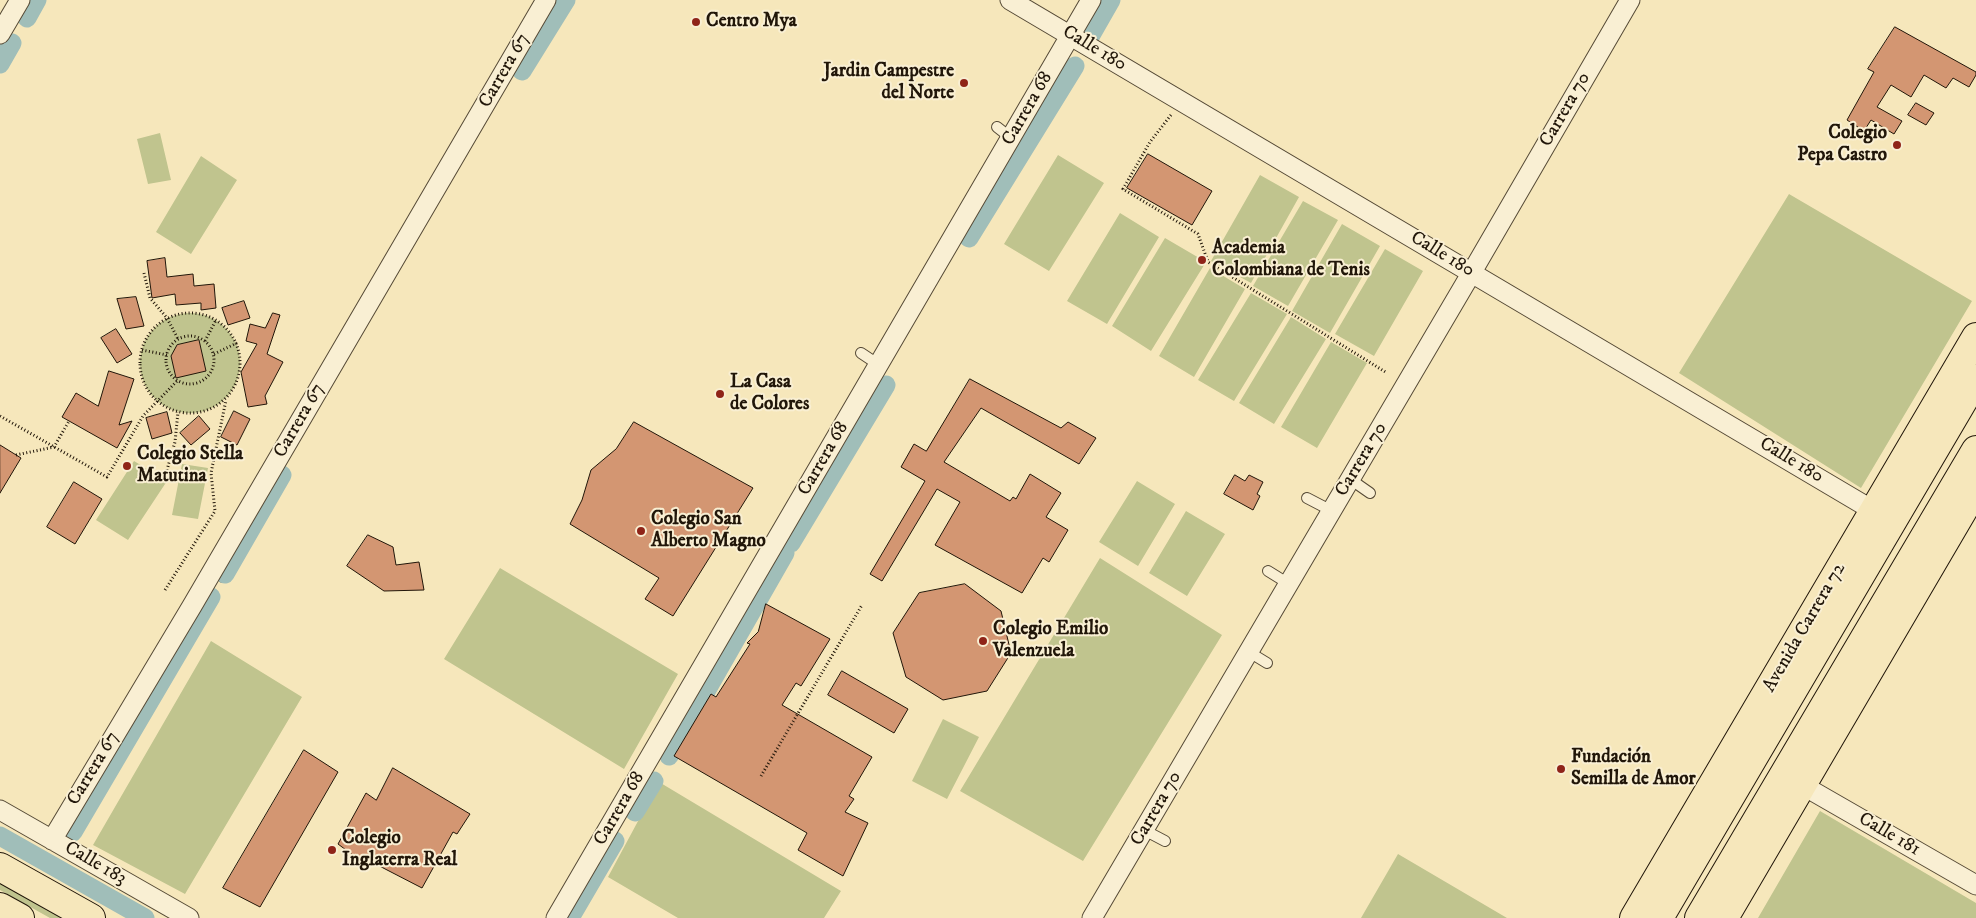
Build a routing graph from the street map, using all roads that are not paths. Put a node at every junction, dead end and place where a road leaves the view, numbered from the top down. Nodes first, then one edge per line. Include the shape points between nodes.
1 (20, 0) edge
2 (546, 0) edge
3 (1010, 0) edge
4 (1091, 0) edge
5 (1630, 0) edge
6 (5, 27) edge
7 (1070, 35) junction
8 (1472, 272) junction
9 (1976, 337) edge
10 (861, 353) dead end
11 (879, 365) junction
12 (1976, 379) edge
13 (1976, 450) edge
14 (1350, 479) junction
15 (1976, 488) edge
16 (1370, 493) dead end
17 (1307, 498) dead end
18 (1332, 511) junction
19 (1874, 511) junction
20 (1268, 571) dead end
21 (1289, 584) junction
22 (1249, 652) junction
23 (1267, 662) dead end
24 (1802, 785) junction
25 (0, 810) edge
26 (1144, 830) junction
27 (52, 840) junction
28 (1164, 841) dead end
29 (0, 867) edge
30 (1976, 885) edge
31 (91, 918) edge
32 (189, 918) edge
33 (556, 918) edge
34 (1092, 918) edge
35 (1634, 918) edge
36 (1659, 918) edge
37 (1700, 918) edge
38 (1724, 918) edge

1 - 6 street
2 - 27 street, Carrera 67
3 - 7 street, Calle 180
4 - 7 street, Carrera 68
5 - 8 street, Carrera 70
7 - 8 street, Calle 180
7 - 11 street, Carrera 68 via 1004,133
8 - 14 street, Carrera 70
8 - 19 street, Calle 180
9 - 19 main road, Avenida Carrera 72
10 - 11 lane
11 - 33 street, Carrera 68
12 - 36 main road, Avenida Carrera 72
13 - 37 main road
14 - 16 lane
14 - 18 street, Carrera 70
15 - 24 main road
17 - 18 lane
18 - 21 street, Carrera 70
19 - 35 main road, Avenida Carrera 72
20 - 21 lane
21 - 22 street, Carrera 70
22 - 23 lane
22 - 26 street, Carrera 70
24 - 30 street, Calle 181
24 - 38 main road
25 - 27 street, Calle 183
26 - 28 lane
26 - 34 street, Carrera 70
27 - 32 street, Calle 183
29 - 31 main road

